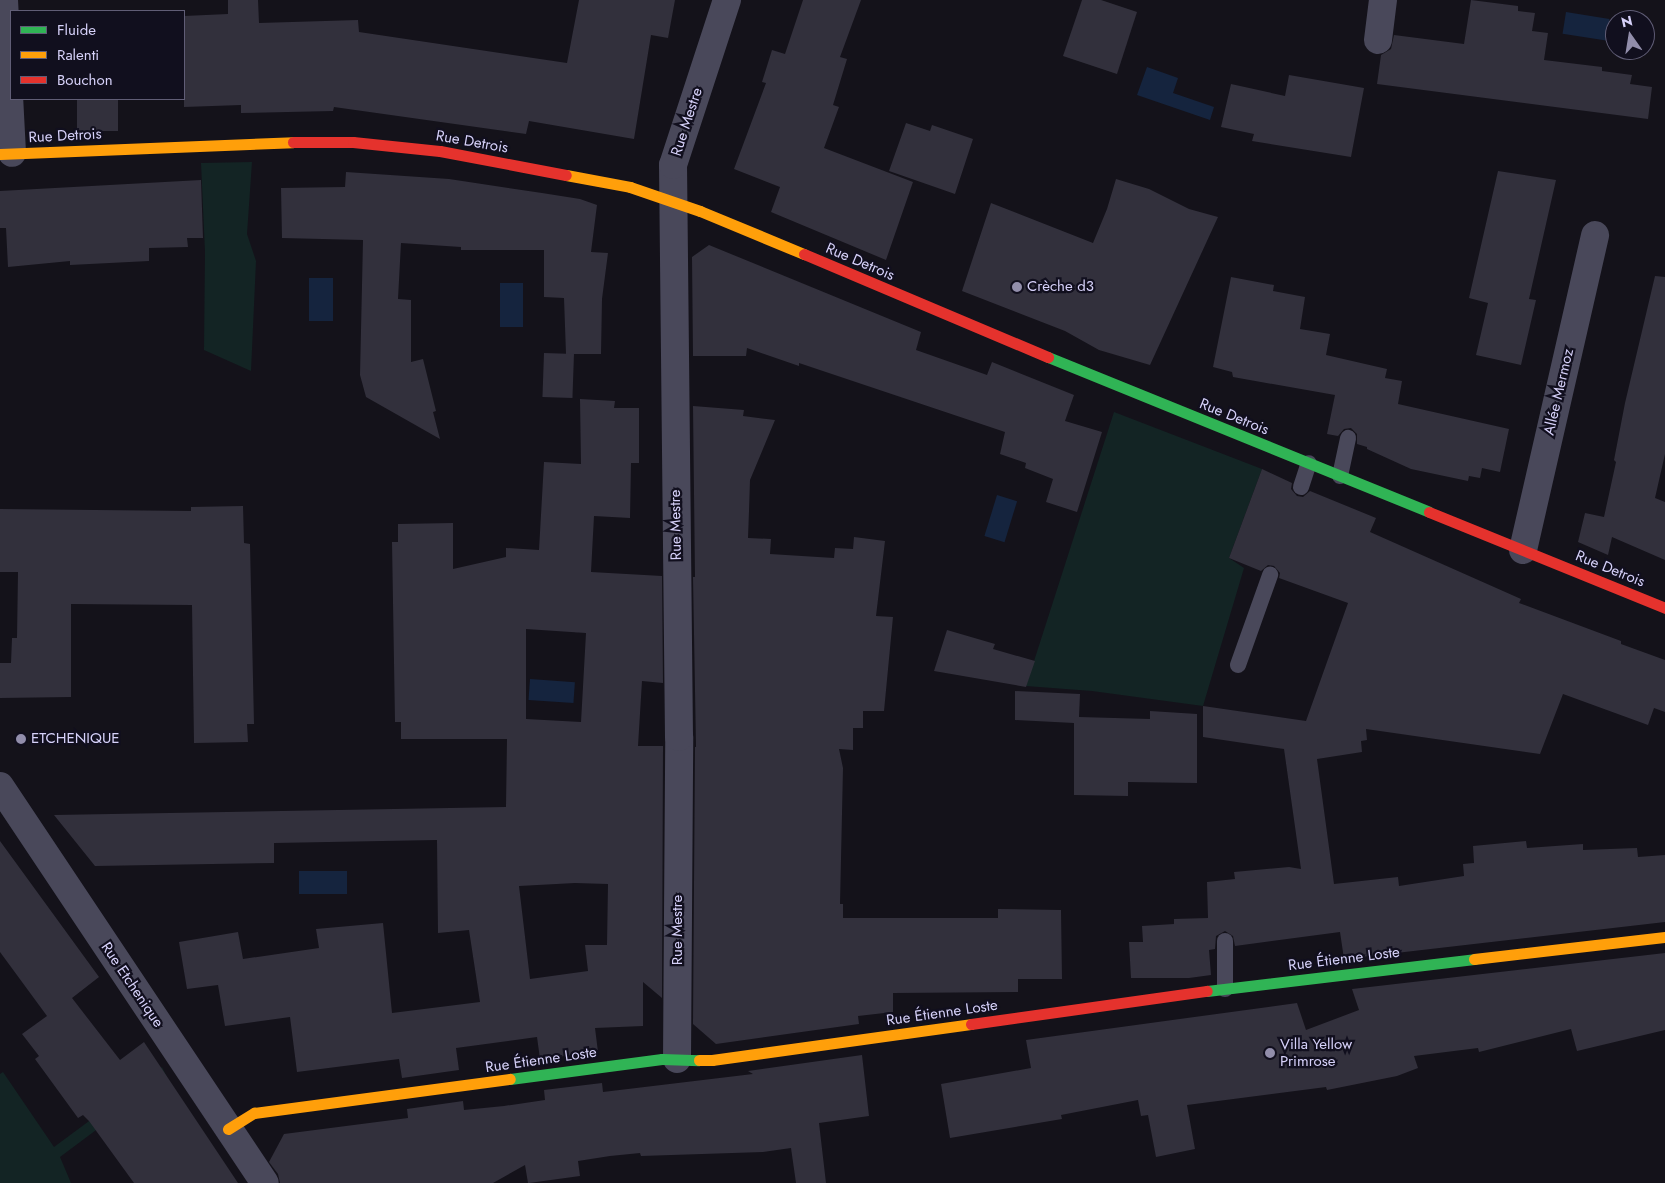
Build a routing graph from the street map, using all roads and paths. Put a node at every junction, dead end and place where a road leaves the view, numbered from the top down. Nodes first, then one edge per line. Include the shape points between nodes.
1 (4, 0) edge
2 (728, 0) edge
3 (1384, 0) edge
4 (1378, 40) dead end
5 (6, 154) edge
6 (672, 200) junction
7 (1595, 235) dead end
8 (1348, 438) dead end
9 (1309, 463) junction
10 (1340, 476) junction
11 (1301, 487) dead end
12 (1523, 550) junction
13 (1270, 575) dead end
14 (1665, 608) edge
15 (1238, 665) dead end
16 (0, 786) edge
17 (1665, 937) edge
18 (1225, 941) dead end
19 (1225, 989) junction
20 (677, 1059) junction
21 (228, 1129) junction
22 (265, 1183) edge

1 - 5 street
2 - 6 street, Rue Mestre via 673,165
3 - 4 street
5 - 6 street, Rue Detrois via 251,142 353,142 440,151 630,186
6 - 9 street, Rue Detrois
6 - 20 street, Rue Mestre via 679,737
7 - 12 street, Allée Mermoz
8 - 10 lane
9 - 10 street, Rue Detrois
9 - 11 lane
10 - 12 street, Rue Detrois
12 - 14 street, Rue Detrois
13 - 15 lane
16 - 21 street, Rue Etchenique
17 - 19 street, Rue Étienne Loste
18 - 19 lane
19 - 20 street, Rue Étienne Loste via 712,1060
20 - 21 street, Rue Étienne Loste via 254,1113
21 - 22 street, Rue Etchenique

